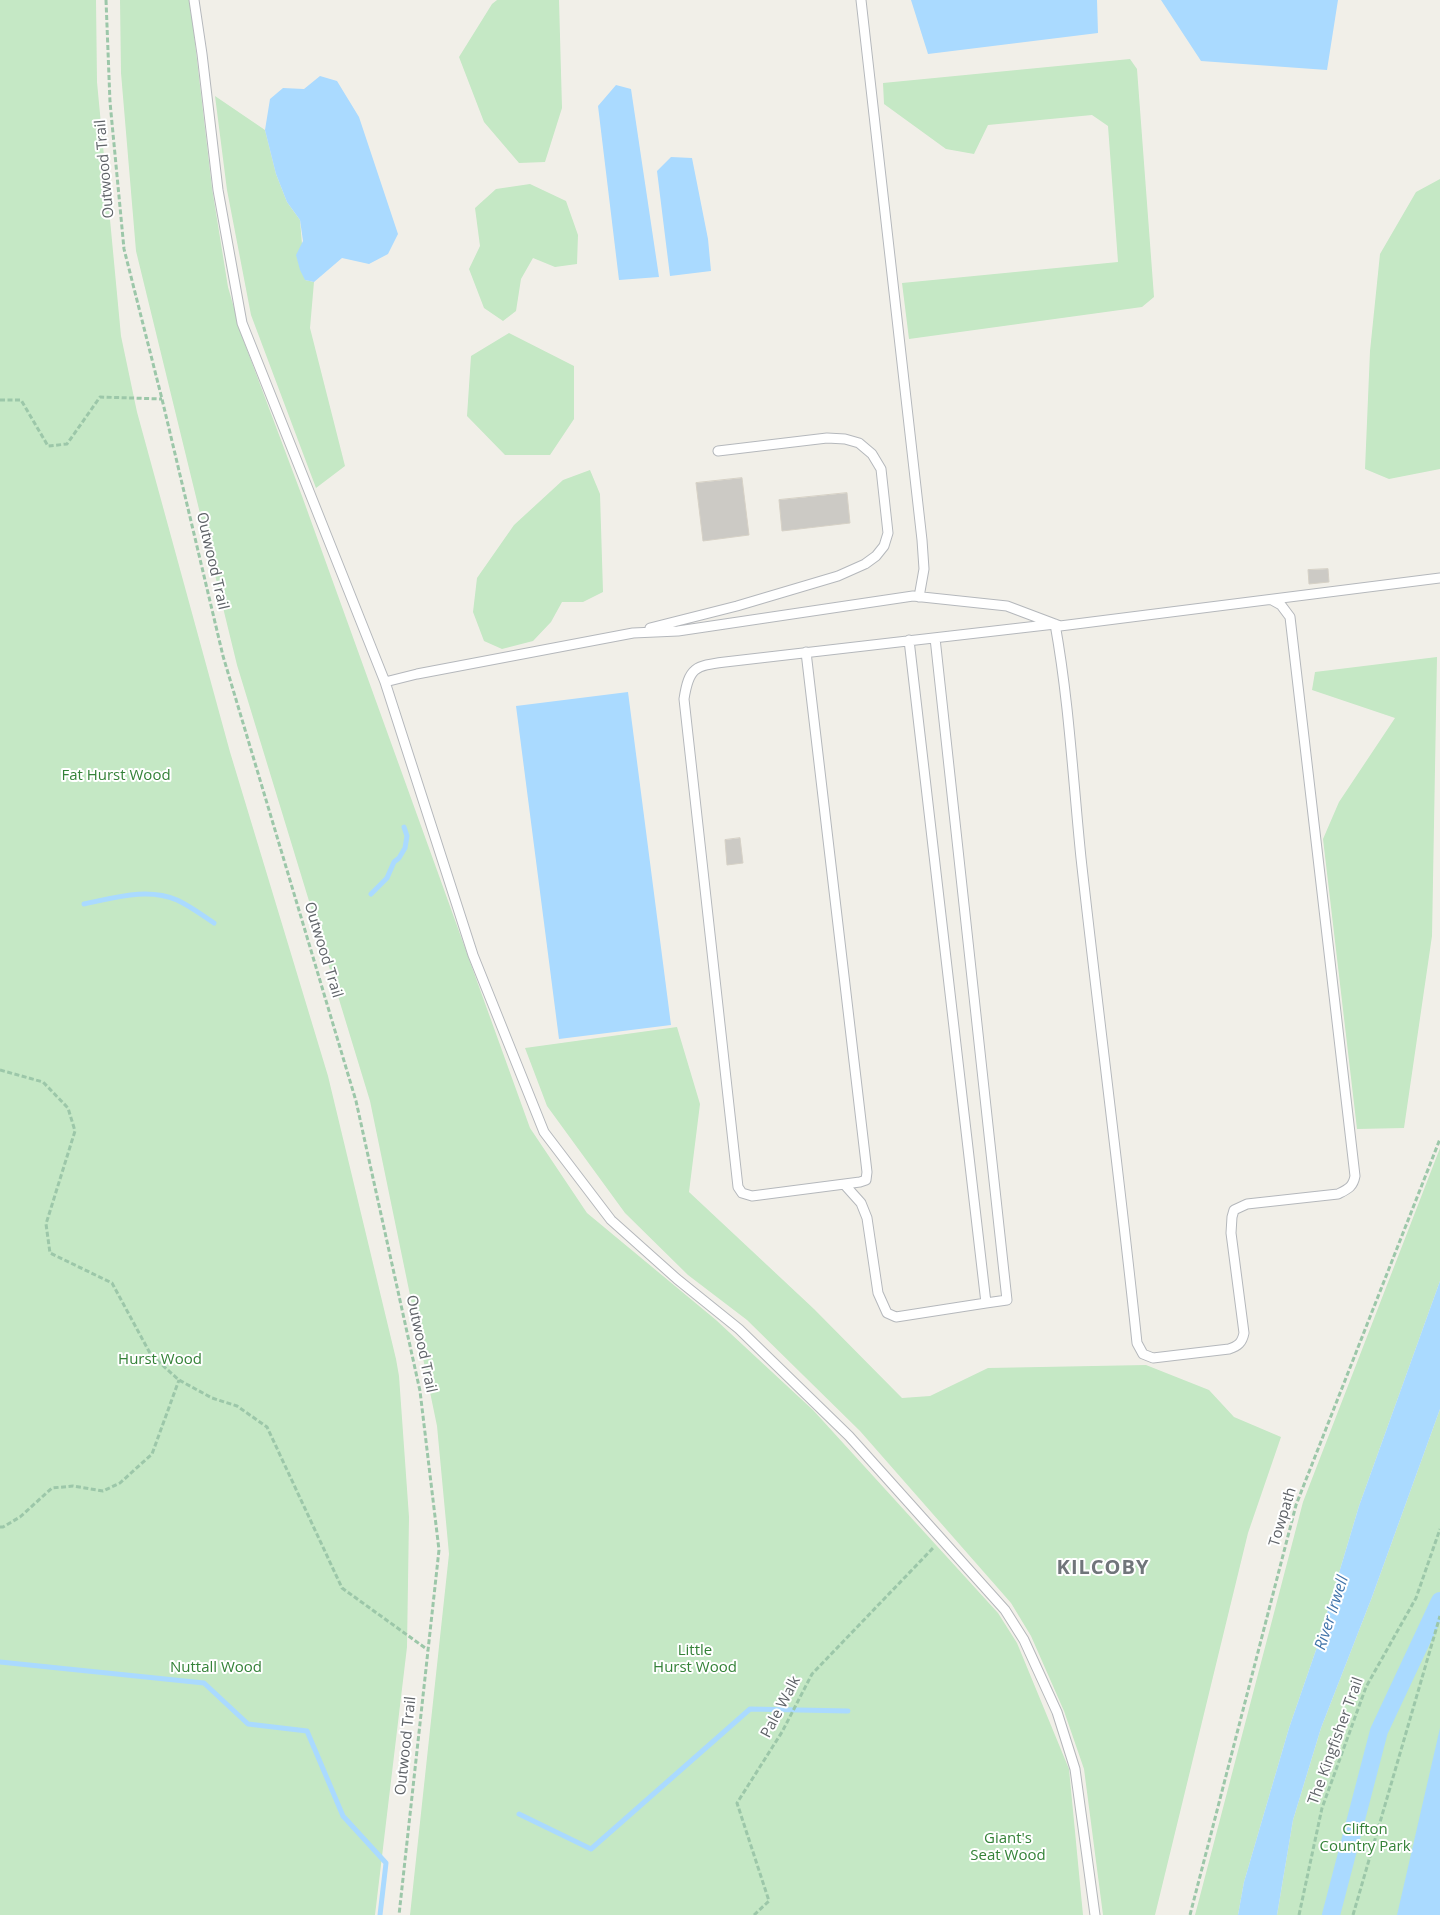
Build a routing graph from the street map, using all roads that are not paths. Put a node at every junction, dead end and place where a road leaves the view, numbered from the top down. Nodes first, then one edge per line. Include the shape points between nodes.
1 (194, 0) edge
2 (861, 0) edge
3 (718, 450) dead end
4 (1440, 578) edge
5 (919, 597) junction
6 (1272, 600) junction
7 (1055, 624) junction
8 (633, 633) junction
9 (934, 638) junction
10 (909, 640) junction
11 (806, 652) junction
12 (385, 682) junction
13 (844, 1184) junction
14 (986, 1303) junction
15 (1094, 1915) edge

1 - 12 lane via 218,190 242,323
2 - 5 lane via 922,540 924,569
3 - 8 lane via 827,438 846,438 859,443 881,468 888,533 884,546 865,564 838,576
4 - 6 lane
5 - 7 lane via 1007,606
5 - 8 lane via 678,631
6 - 7 lane via 1060,626
6 - 7 lane via 1281,605 1290,617 1355,1176 1352,1187 1338,1194 1247,1204 1234,1210 1231,1233 1244,1333 1242,1340 1229,1349 1152,1358 1143,1354 1137,1343 1062,663
7 - 9 lane
8 - 12 lane
9 - 10 lane
9 - 14 lane via 1007,1300
10 - 11 lane
10 - 14 lane
11 - 13 lane via 867,1172 866,1180
11 - 13 lane via 701,665 690,677 684,699 738,1186 742,1193 752,1196
12 - 15 lane via 473,955 544,1132 611,1220 746,1336 849,1436 1004,1610 1024,1640 1057,1712 1075,1769
13 - 14 lane via 861,1203 867,1218 878,1293 887,1313 896,1317

